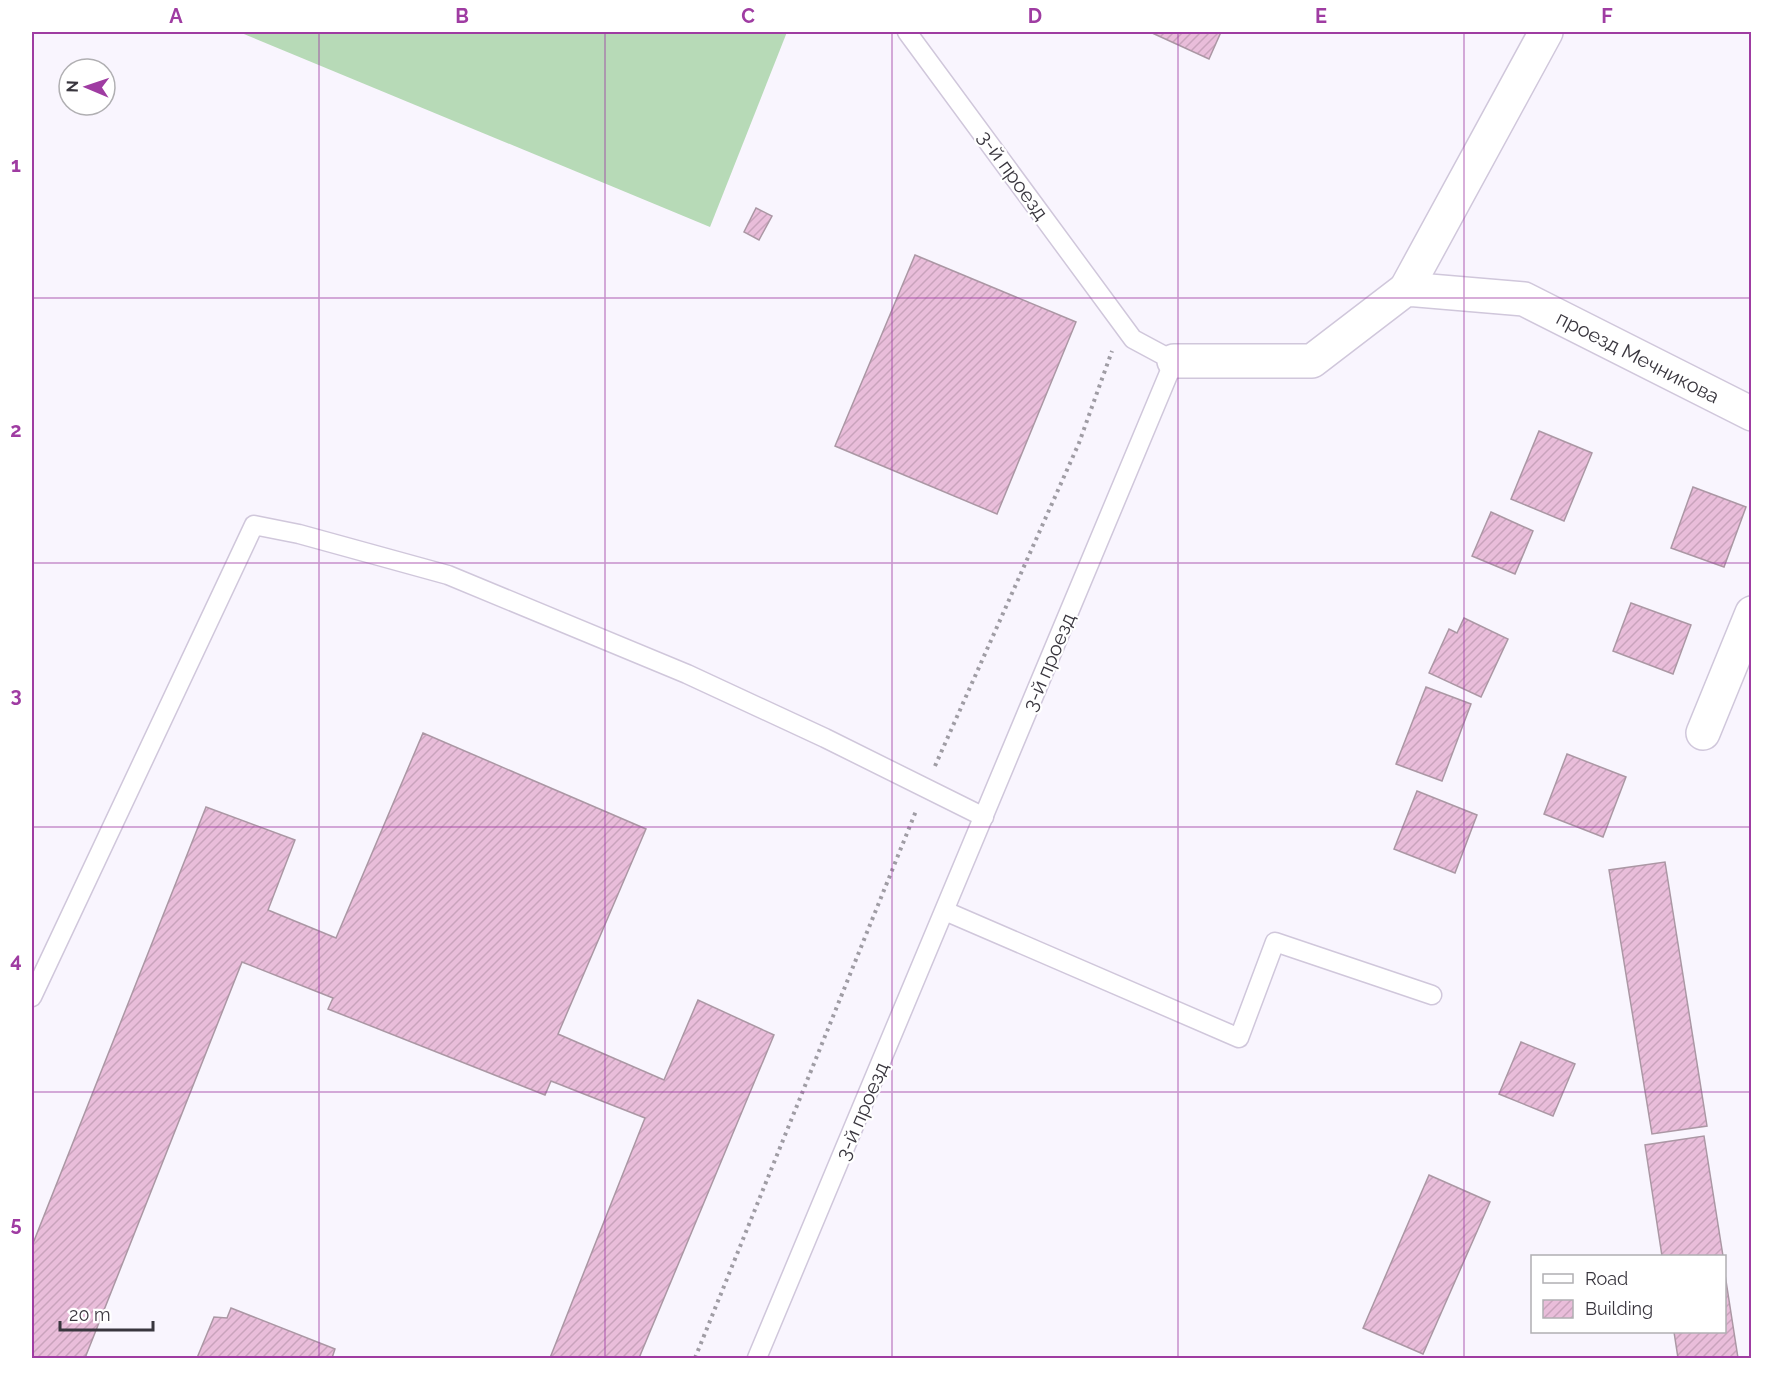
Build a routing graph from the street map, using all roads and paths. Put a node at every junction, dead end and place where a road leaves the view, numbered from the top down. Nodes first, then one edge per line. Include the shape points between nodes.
1 (907, 32) edge
2 (1546, 32) edge
3 (1406, 289) junction
4 (1133, 339) junction
5 (1174, 361) junction
6 (1752, 414) edge
7 (1752, 612) edge
8 (1703, 733) dead end
9 (925, 788) junction
10 (984, 818) junction
11 (945, 911) junction
12 (1432, 995) dead end
13 (32, 997) edge
14 (694, 1359) edge
15 (758, 1359) edge

1 - 4 lane, 3-й проезд
2 - 3 street
3 - 5 street via 1312,361
3 - 6 street, проезд Мечникова via 1524,299
4 - 5 lane, 3-й проезд
4 - 9 path via 1112,351 1079,443
5 - 10 lane, 3-й проезд
7 - 8 street
9 - 10 lane
9 - 13 lane via 687,674 448,575 254,525
9 - 14 path
10 - 11 lane, 3-й проезд
11 - 12 lane via 1239,1038 1275,942
11 - 15 lane, 3-й проезд

